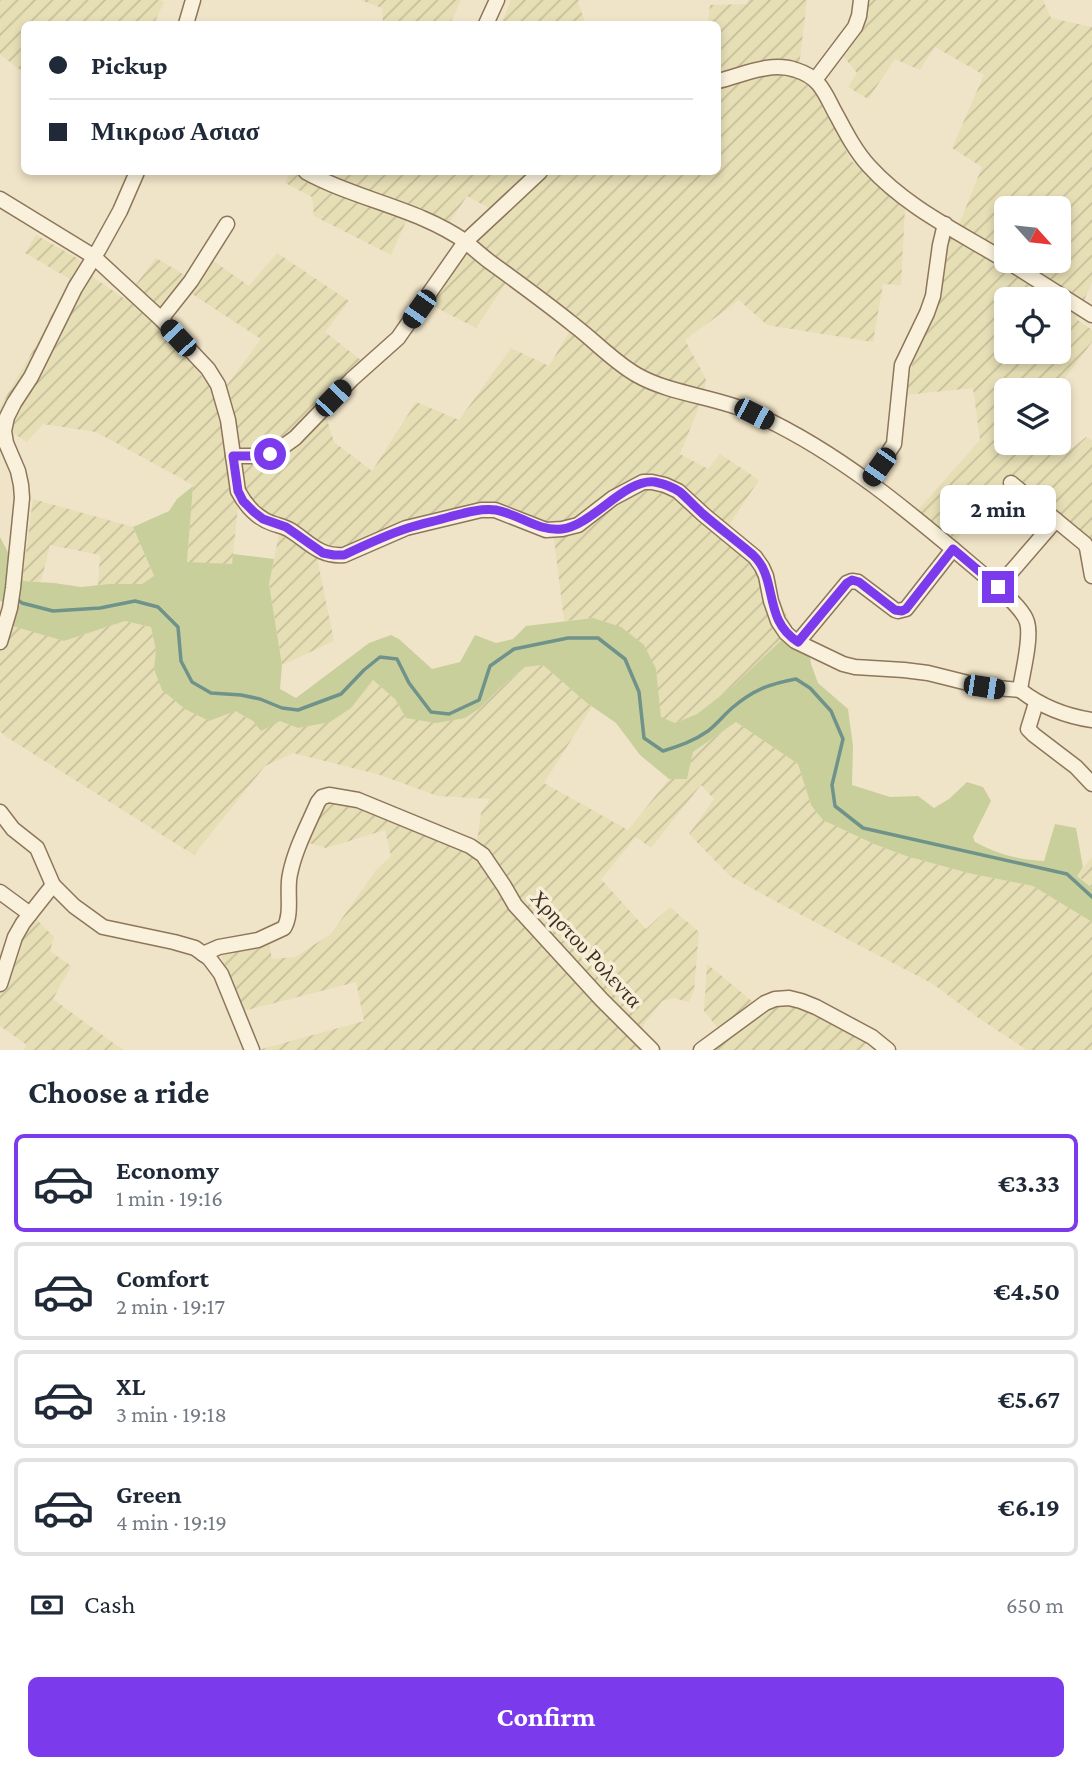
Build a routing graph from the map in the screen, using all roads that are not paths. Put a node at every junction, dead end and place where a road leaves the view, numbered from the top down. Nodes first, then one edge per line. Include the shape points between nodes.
1 (193, 0) edge
2 (497, 0) edge
3 (861, 0) edge
4 (187, 21) edge
5 (487, 21) edge
6 (721, 80) edge
7 (816, 80) junction
8 (136, 175) edge
9 (312, 175) edge
10 (537, 175) edge
11 (0, 199) edge
12 (227, 224) dead end
13 (945, 224) junction
14 (465, 242) junction
15 (994, 254) edge
16 (93, 256) junction
17 (1025, 273) edge
18 (1092, 315) edge
19 (161, 319) junction
20 (2, 430) edge
21 (233, 456) junction
22 (869, 482) junction
23 (1011, 483) dead end
24 (1056, 520) junction
25 (953, 549) junction
26 (1092, 576) edge
27 (998, 587) junction
28 (0, 642) edge
29 (798, 642) junction
30 (1020, 691) junction
31 (1036, 703) junction
32 (1092, 720) edge
33 (1092, 785) edge
34 (0, 812) edge
35 (53, 885) junction
36 (0, 892) edge
37 (30, 914) junction
38 (6, 943) edge
39 (203, 954) junction
40 (0, 984) edge
41 (252, 1050) edge
42 (652, 1050) edge
43 (701, 1050) edge
44 (888, 1050) edge

1 - 4 street
2 - 5 street
3 - 7 street via 855,27
6 - 7 street via 774,67 795,69
7 - 13 street via 867,165 905,200
8 - 16 street
9 - 14 street
10 - 14 street
11 - 16 street
12 - 19 street
13 - 15 street
13 - 22 street via 933,296 902,365 894,444
14 - 21 street via 398,338 295,438 270,454
14 - 22 street via 624,367 649,381 754,414
16 - 19 street
16 - 20 street
17 - 18 street
19 - 21 street via 218,385
20 - 28 street via 22,498 10,608
21 - 29 street via 238,491 254,512 334,555 344,555 406,528 481,510 495,510 546,530 562,529 578,525 643,482 665,485 755,557 766,576 778,621
22 - 25 street
23 - 24 street
24 - 26 street via 1085,544
24 - 27 street
25 - 27 street
25 - 29 street via 906,609 895,610 852,580
27 - 30 street via 1027,621
29 - 30 street via 855,667 928,673
30 - 31 street
31 - 32 street
31 - 33 street via 1028,729
34 - 35 street via 37,849
35 - 37 street
35 - 39 street via 103,927 174,942
36 - 37 street
37 - 38 street
38 - 40 street
39 - 41 street via 221,974
39 - 42 street, Χρηστου Ρολεντα via 284,928 289,874 318,802 330,795 358,800 483,855 515,905
43 - 44 street via 765,1003 789,998 816,1007

